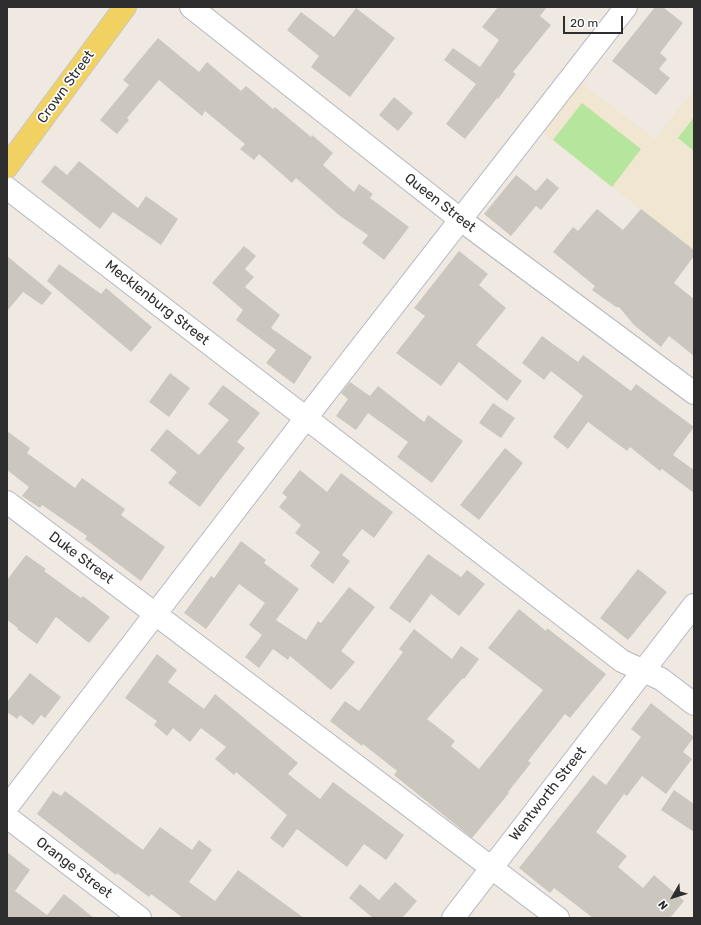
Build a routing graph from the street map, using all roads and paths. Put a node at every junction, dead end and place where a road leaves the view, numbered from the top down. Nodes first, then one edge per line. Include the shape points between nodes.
1 (125, 7) edge
2 (191, 7) edge
3 (626, 7) edge
4 (7, 168) edge
5 (7, 188) edge
6 (461, 220) junction
7 (694, 393) edge
8 (306, 418) junction
9 (7, 502) edge
10 (694, 605) edge
11 (156, 614) junction
12 (643, 671) junction
13 (694, 704) edge
14 (7, 806) edge
15 (7, 817) edge
16 (491, 868) junction
17 (140, 918) edge
18 (453, 918) edge
19 (558, 918) edge

1 - 4 main road, Crown Street
2 - 6 street, Queen Street
3 - 6 street
5 - 8 street, Mecklenburg Street
6 - 7 street, Queen Street
6 - 8 street
8 - 11 street
8 - 12 street, Mecklenburg Street via 622,661
9 - 11 street, Duke Street
10 - 12 street, Wentworth Street
11 - 14 street
11 - 16 street, Duke Street
12 - 13 street via 661,679
12 - 16 street, Wentworth Street
15 - 17 street, Orange Street
16 - 18 street, Wentworth Street
16 - 19 street, Duke Street

